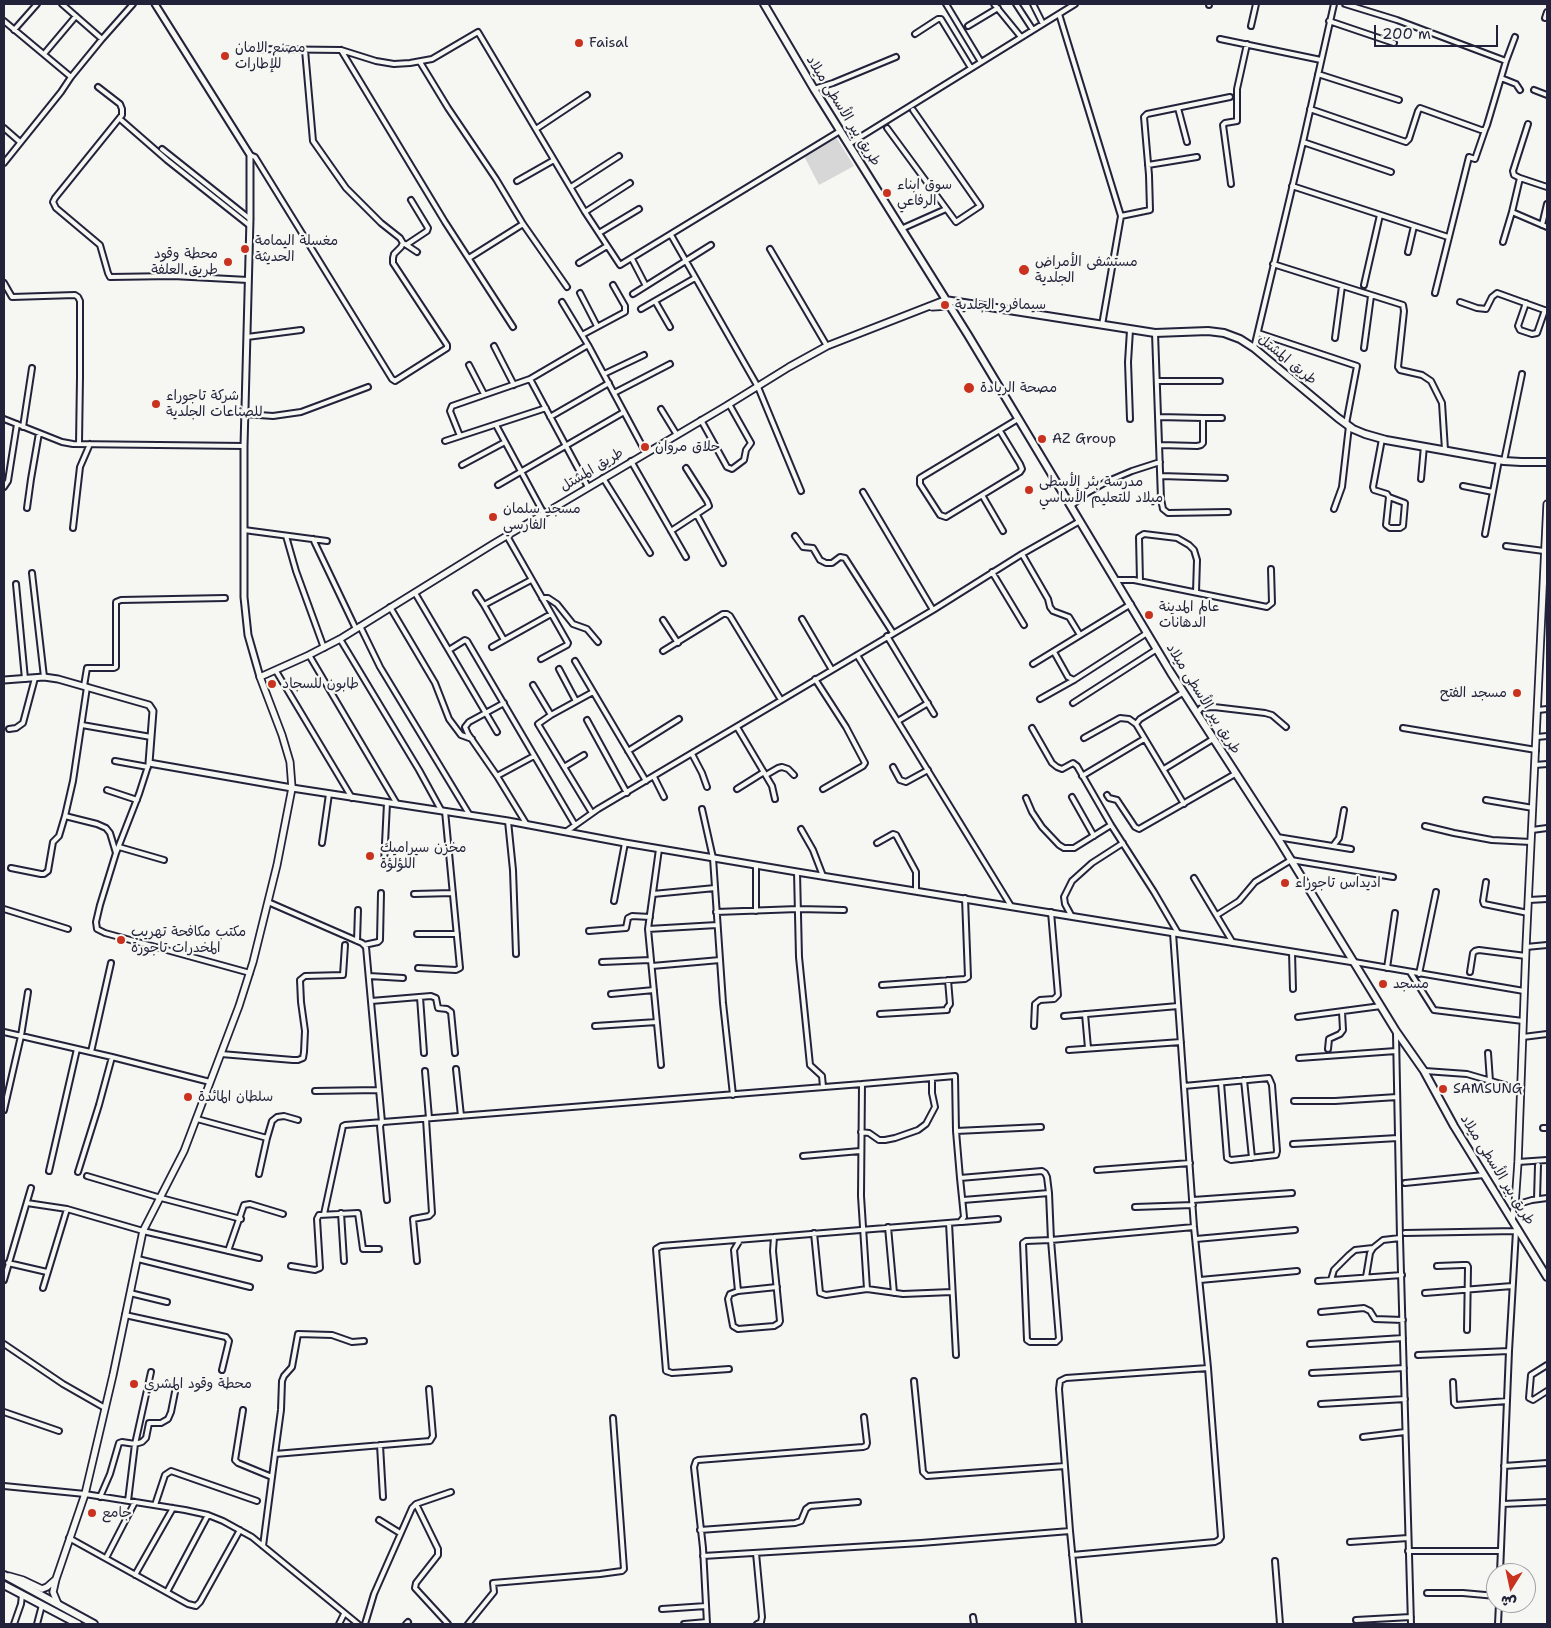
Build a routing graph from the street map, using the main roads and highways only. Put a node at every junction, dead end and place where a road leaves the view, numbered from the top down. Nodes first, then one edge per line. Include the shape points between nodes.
1 (764, 4) edge
2 (947, 303) junction
3 (1547, 462) edge
4 (1547, 504) edge
5 (1546, 543) edge
6 (1545, 564) edge
7 (1545, 600) edge
8 (1512, 1219) junction
9 (1544, 1265) edge
10 (1547, 1277) edge
11 (4, 1575) edge
12 (56, 1579) junction
13 (4, 1584) edge
14 (58, 1604) junction
15 (78, 1624) edge
16 (94, 1624) edge

1 - 2 main road, طريق بير الأسطى ميلاد
2 - 3 main road, طريق المشتل via 970,303 1155,333 1216,331 1254,348 1348,425 1364,434 1501,460
2 - 8 main road, طريق بير الأسطى ميلاد via 1147,633 1424,1071
2 - 12 main road, طريق المشتل via 927,307 827,346 506,536 340,639 260,677 290,762 292,788 277,865 250,973 221,1054 184,1151 143,1232 85,1494
4 - 5 main road
5 - 6 main road
6 - 7 main road
7 - 8 main road via 1528,900 1518,1162
8 - 9 main road, طريق بير الأسطى ميلاد
9 - 10 main road, طريق بير الأسطى ميلاد
11 - 12 main road via 42,1589
11 - 14 main road
12 - 14 main road via 53,1592
13 - 15 main road
14 - 16 main road

